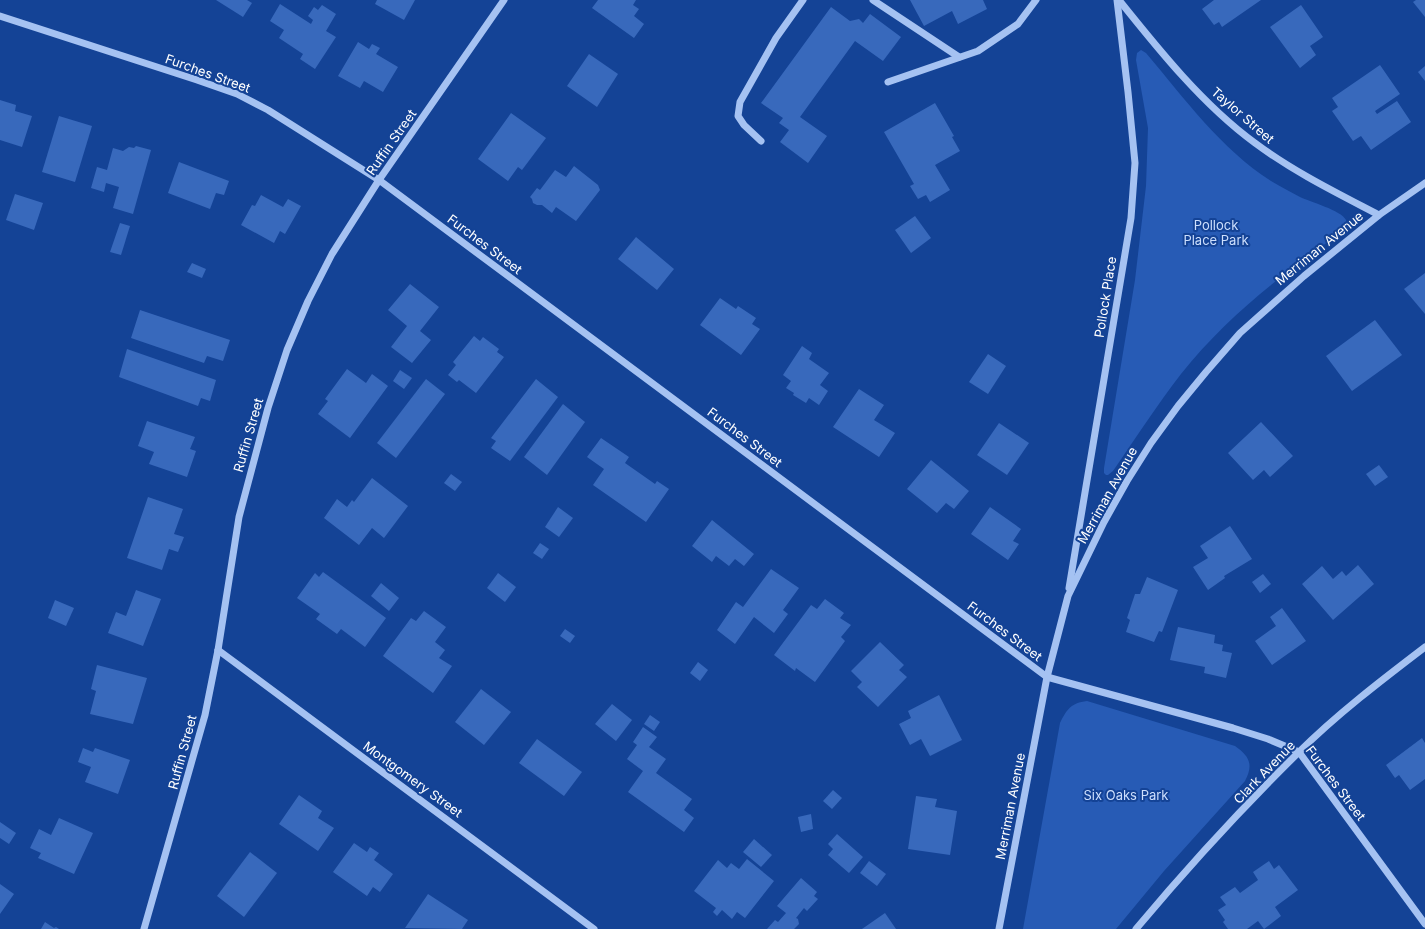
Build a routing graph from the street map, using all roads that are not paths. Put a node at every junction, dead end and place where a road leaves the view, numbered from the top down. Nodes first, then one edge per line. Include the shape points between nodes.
1 (504, 0) edge
2 (803, 0) edge
3 (874, 0) edge
4 (1036, 0) edge
5 (1118, 0) edge
6 (0, 16) edge
7 (959, 58) junction
8 (888, 82) dead end
9 (761, 141) dead end
10 (379, 180) junction
11 (1425, 183) edge
12 (1379, 215) junction
13 (1068, 596) junction
14 (1425, 648) edge
15 (218, 650) junction
16 (1047, 677) junction
17 (1299, 752) junction
18 (1425, 924) edge
19 (144, 929) edge
20 (594, 929) edge
21 (999, 929) edge
22 (1136, 929) edge

1 - 10 street, Ruffin Street
2 - 9 street via 776,38 740,102 738,116
3 - 7 street
4 - 7 street via 1018,24 978,51
5 - 12 street, Taylor Street via 1174,66 1234,127 1277,159
5 - 13 street, Pollock Place via 1135,164 1134,190
6 - 10 street, Furches Street via 237,94 268,110
7 - 8 street
10 - 15 street, Ruffin Street via 332,254 287,350 268,408 239,516
10 - 16 street, Furches Street
11 - 12 street, Merriman Avenue
12 - 13 street, Merriman Avenue via 1271,304 1240,333 1206,372 1151,443 1127,481
13 - 16 street, Merriman Avenue
14 - 17 street, Clark Avenue via 1387,676
15 - 19 street, Ruffin Street via 205,715
15 - 20 street, Montgomery Street
16 - 17 street, Furches Street via 1233,728
16 - 21 street, Merriman Avenue
17 - 18 street, Furches Street
17 - 22 street, Clark Avenue via 1182,874

